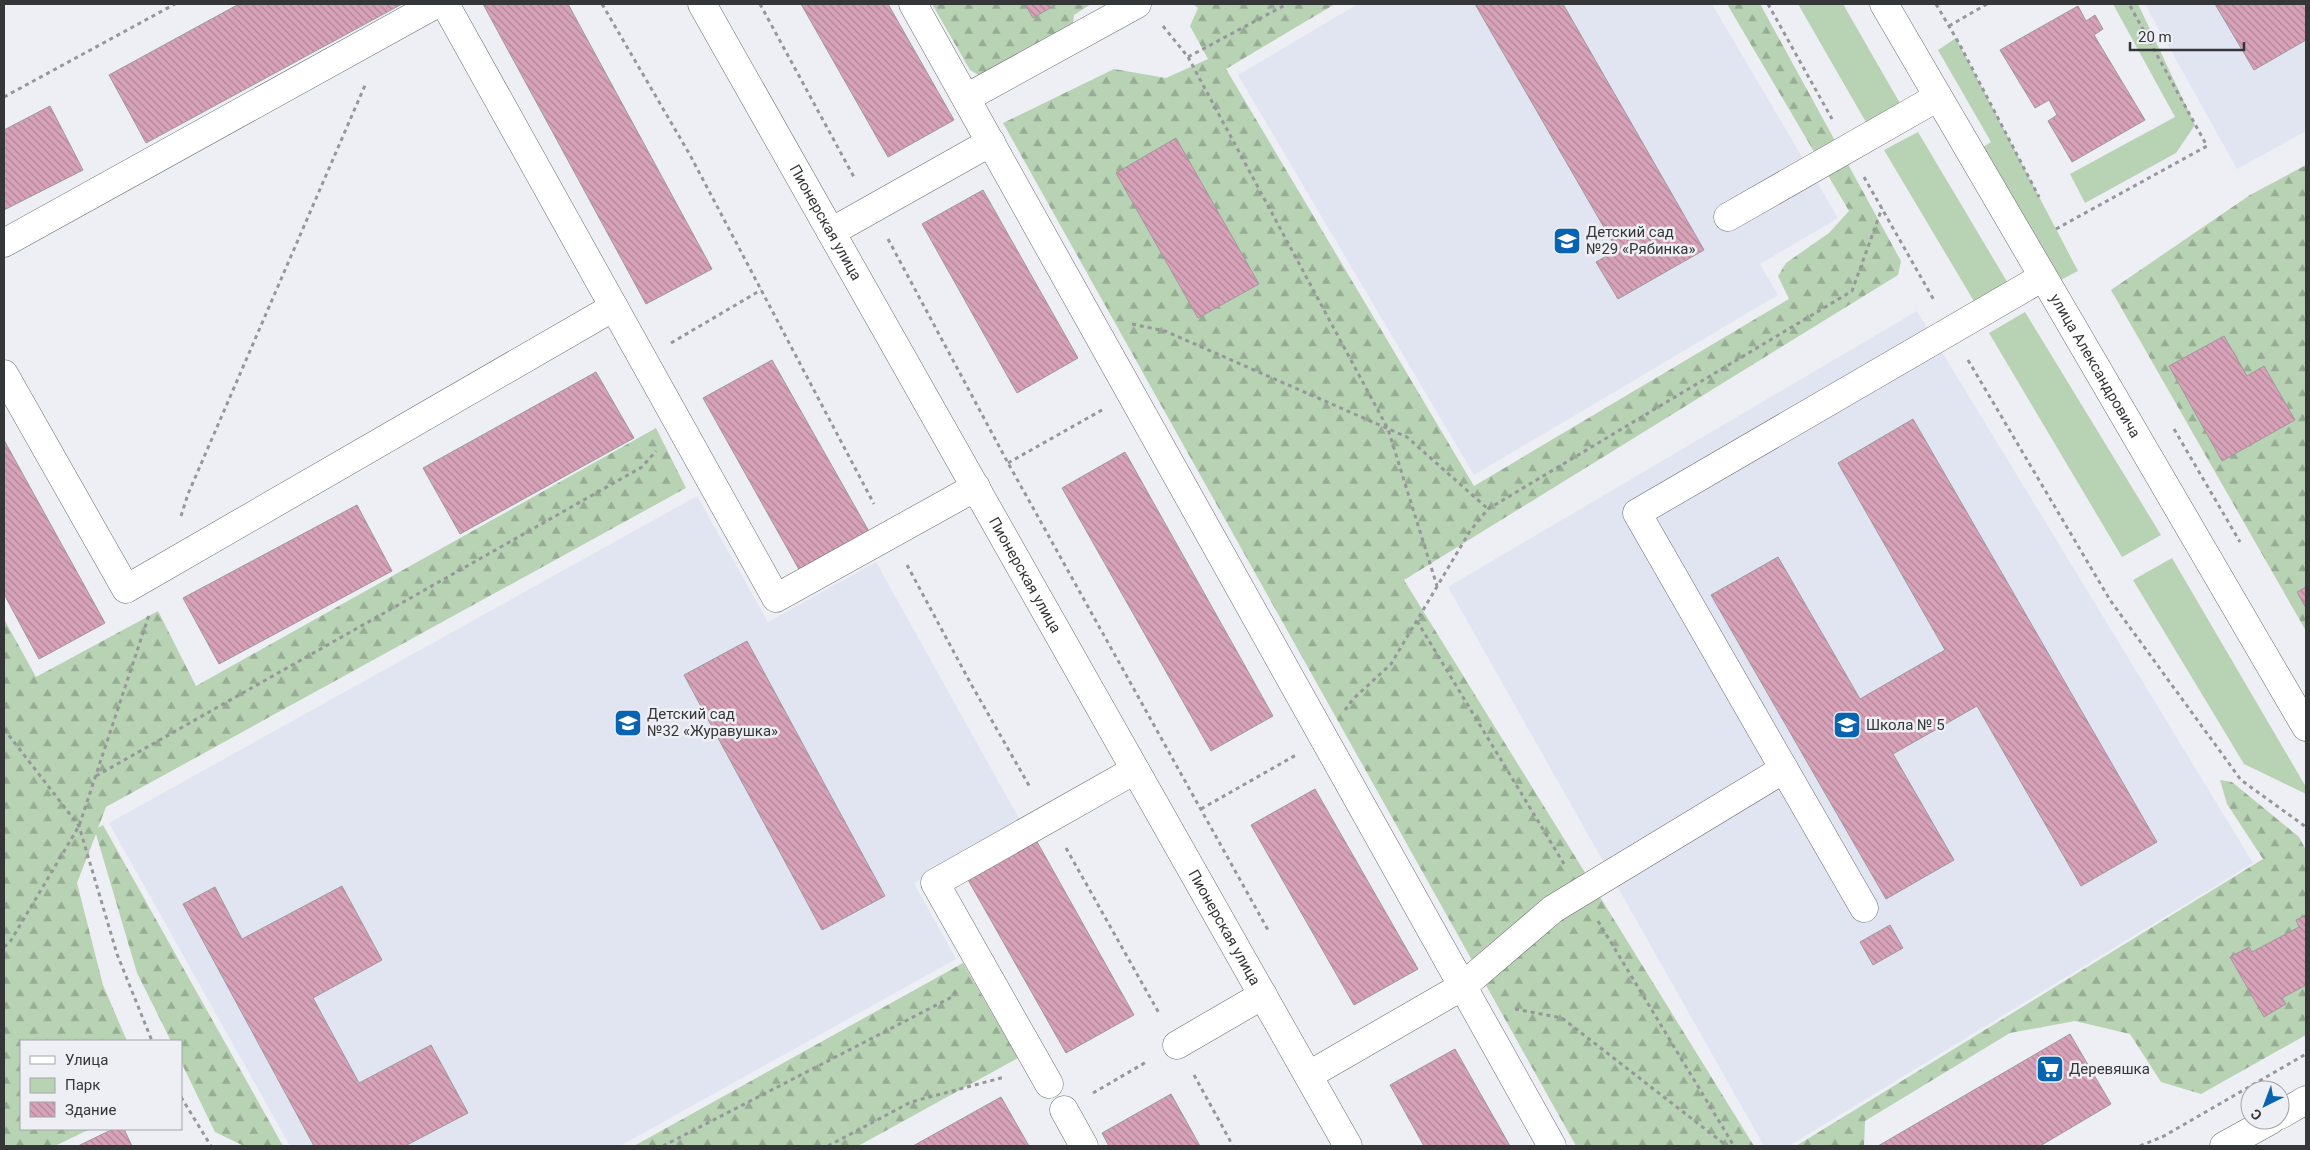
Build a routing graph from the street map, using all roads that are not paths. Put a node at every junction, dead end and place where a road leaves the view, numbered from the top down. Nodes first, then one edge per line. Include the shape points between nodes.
1 (436, 4) edge
2 (446, 4) edge
3 (702, 4) edge
4 (914, 4) edge
5 (1884, 4) edge
6 (1147, 11) edge
7 (1938, 97) junction
8 (966, 98) junction
9 (991, 142) junction
10 (1728, 217) dead end
11 (832, 232) junction
12 (4, 243) edge
13 (2043, 277) junction
14 (614, 306) junction
15 (4, 374) edge
16 (976, 487) junction
17 (2306, 727) edge
18 (1784, 769) junction
19 (1135, 770) junction
20 (1864, 908) dead end
21 (1466, 993) junction
22 (1263, 995) junction
23 (1177, 1045) road end
24 (1309, 1076) junction
25 (1049, 1084) road end
26 (2306, 1100) edge
27 (2290, 1109) edge
28 (1064, 1110) road end
29 (2253, 1130) edge
30 (1084, 1146) edge
31 (1348, 1146) edge
32 (1552, 1146) edge
33 (2224, 1146) edge

1 - 12 street
2 - 14 street
3 - 11 street, Пионерская улица
4 - 8 street
5 - 7 street, улица Александровича
6 - 8 street
7 - 10 street
7 - 13 street, улица Александровича
8 - 9 street
9 - 11 street
9 - 21 street
11 - 16 street, Пионерская улица
13 - 17 street, улица Александровича
13 - 18 street via 1637,512
14 - 15 street via 126,589
14 - 16 street via 776,598
16 - 19 street, Пионерская улица
18 - 20 street
18 - 21 street via 1553,909
19 - 22 street, Пионерская улица
19 - 25 street via 935,883
21 - 24 street
21 - 32 street
22 - 23 street
22 - 24 street, Пионерская улица
24 - 31 street, Пионерская улица
26 - 27 street
28 - 30 street
29 - 33 street

